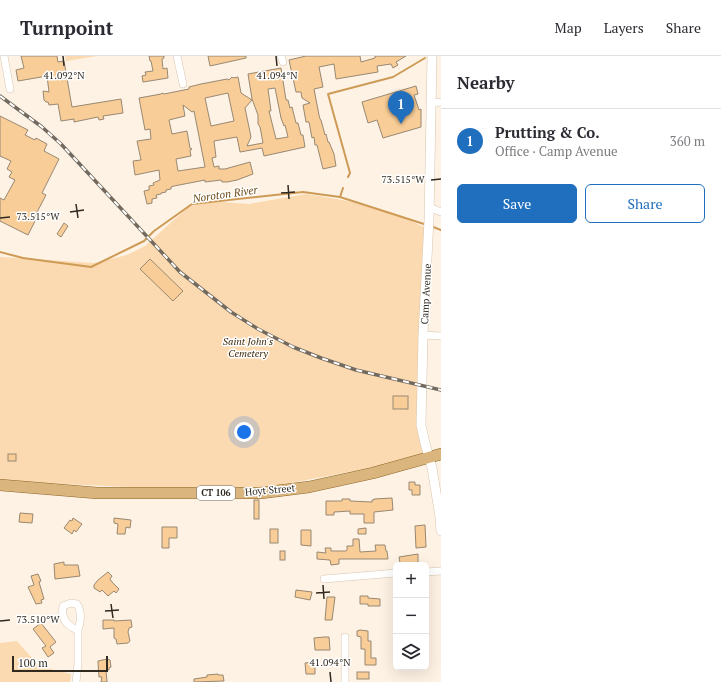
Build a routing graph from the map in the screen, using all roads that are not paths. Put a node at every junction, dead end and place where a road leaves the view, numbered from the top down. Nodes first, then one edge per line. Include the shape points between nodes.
1 (4, 56) edge
2 (177, 56) edge
3 (432, 56) edge
4 (183, 84) dead end
5 (10, 88) dead end
6 (436, 103) edge
7 (429, 207) junction
8 (441, 212) edge
9 (423, 335) junction
10 (441, 336) edge
11 (441, 454) edge
12 (429, 457) junction
13 (0, 485) edge
14 (441, 531) edge
15 (441, 571) edge
16 (429, 572) edge
17 (393, 573) edge
18 (324, 579) dead end
19 (78, 630) dead end
20 (345, 637) dead end
21 (76, 682) edge
22 (345, 682) edge

1 - 5 street
2 - 4 street
3 - 6 street, Camp Avenue
6 - 7 street, Camp Avenue
7 - 8 street
7 - 9 street, Camp Avenue
9 - 10 street
9 - 12 street, Camp Avenue via 422,425
11 - 12 main road, Hoyt Street / CT 106
12 - 13 main road, Hoyt Street / CT 106 via 309,487 261,493 97,493
12 - 14 street, Camp Avenue
15 - 16 street
17 - 18 street
19 - 21 street
20 - 22 street

